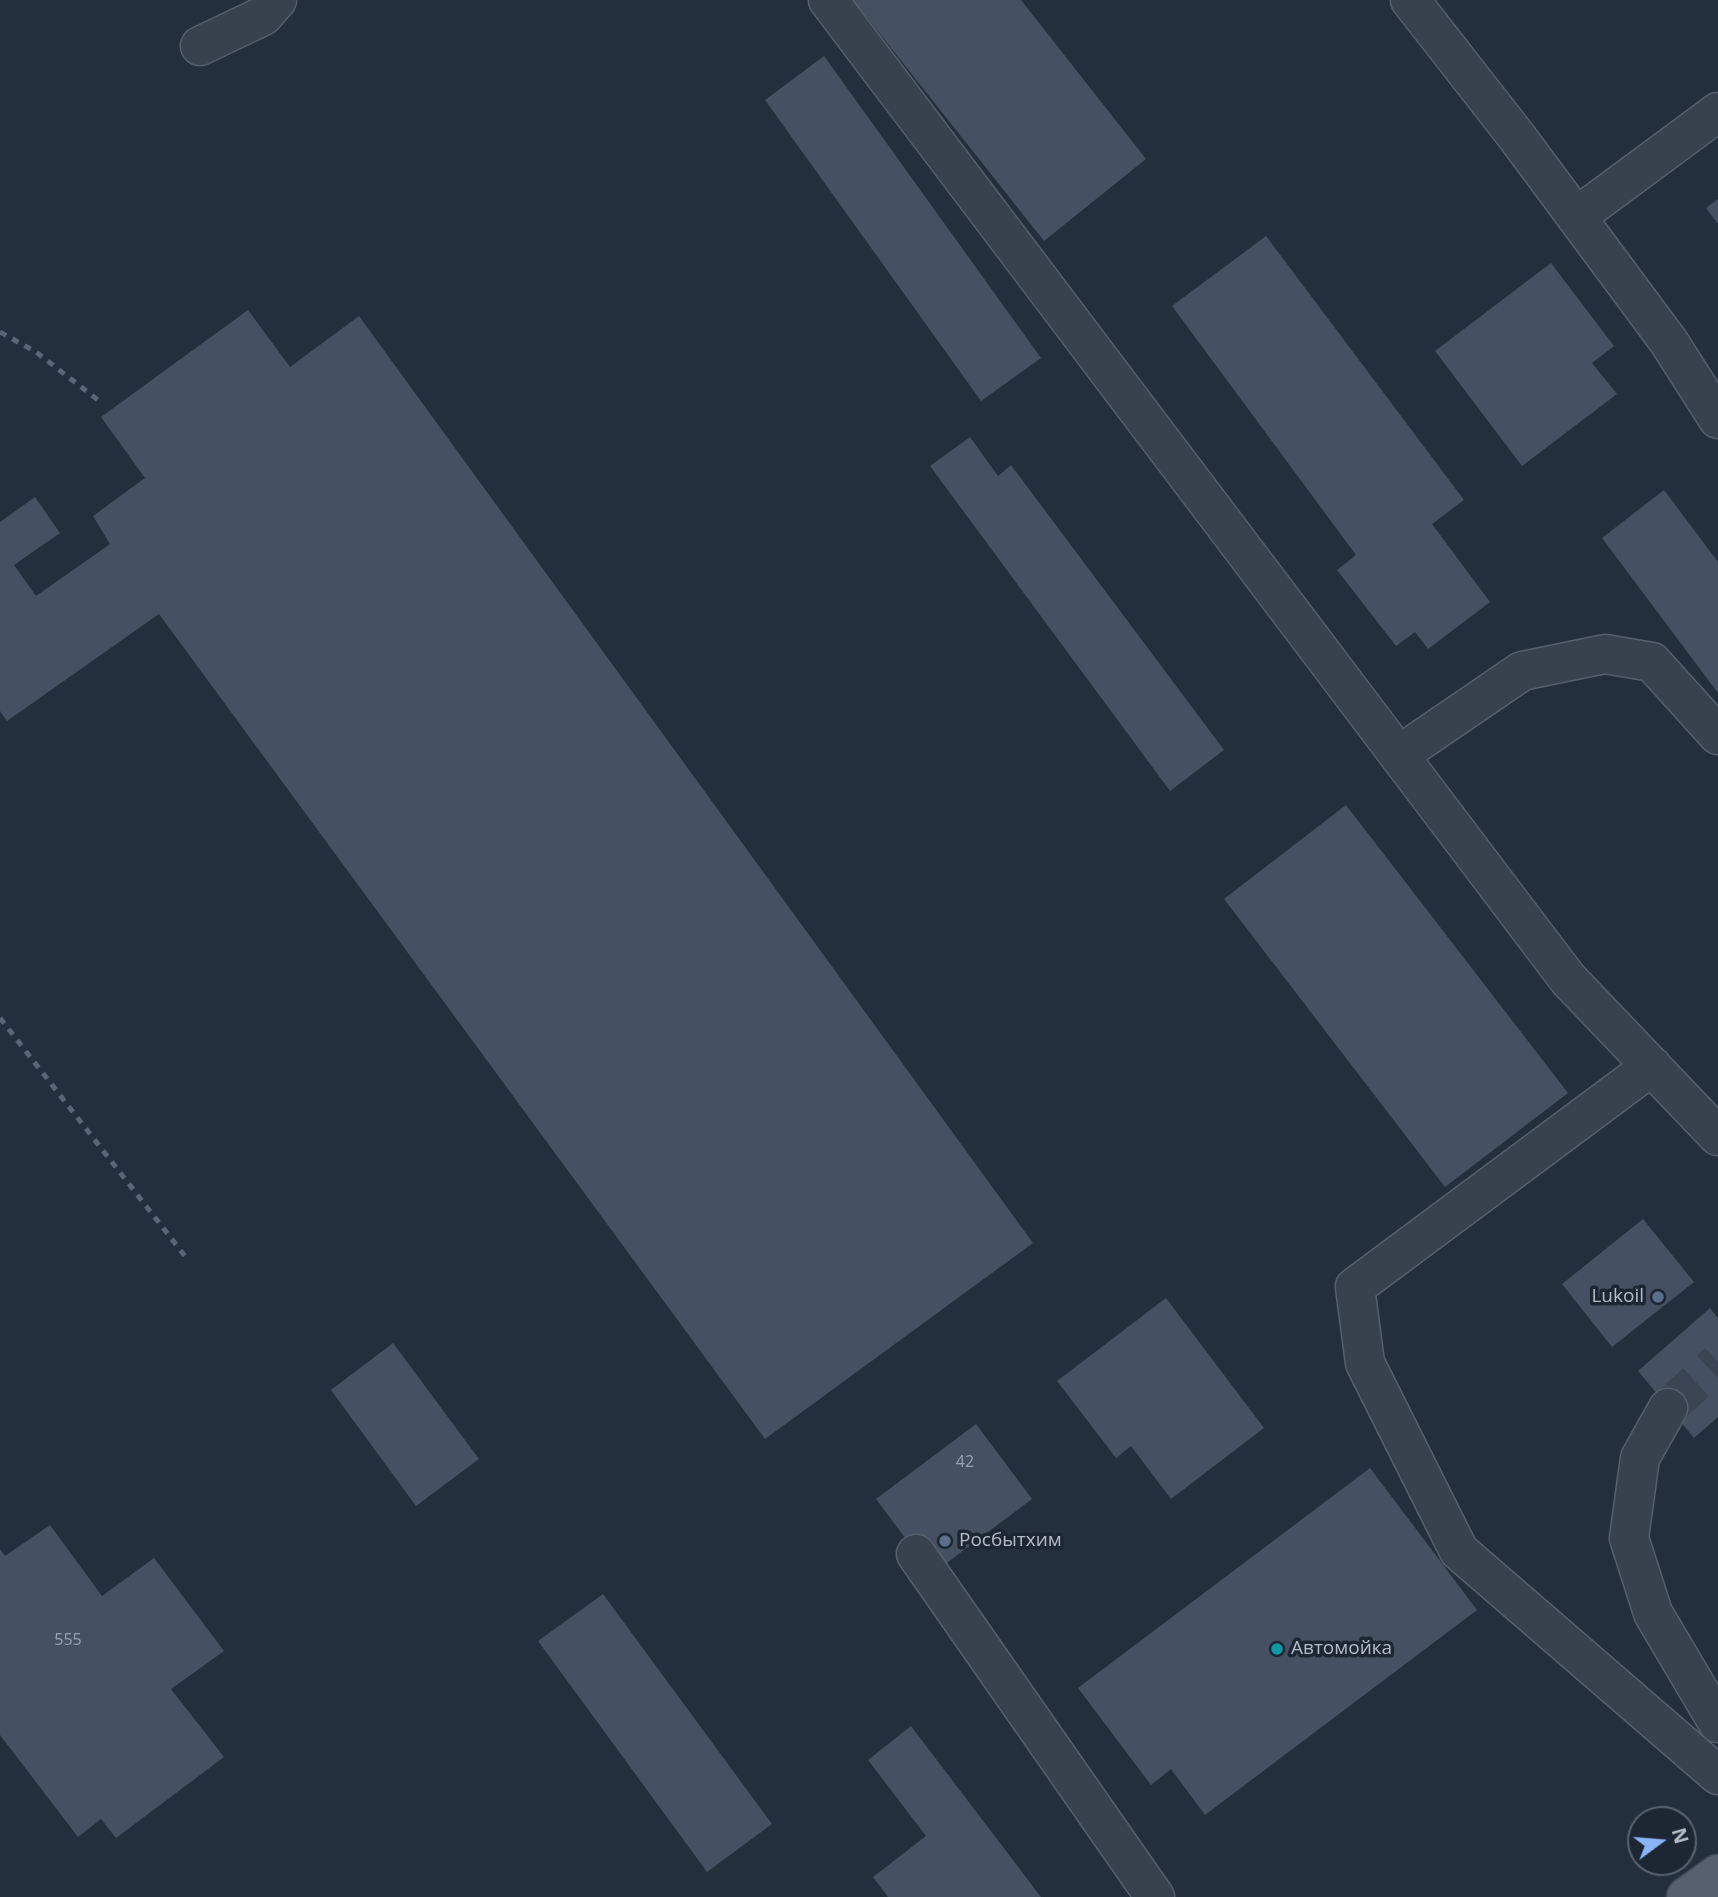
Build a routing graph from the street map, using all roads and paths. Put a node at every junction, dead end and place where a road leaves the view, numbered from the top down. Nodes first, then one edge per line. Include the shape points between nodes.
1 (277, 0) edge
2 (828, 0) edge
3 (1410, 0) edge
4 (200, 46) dead end
5 (1718, 112) edge
6 (1576, 217) junction
7 (1718, 419) edge
8 (1718, 735) edge
9 (1399, 755) junction
10 (1652, 1066) junction
11 (1718, 1136) edge
12 (1668, 1408) tunnel mouth
13 (916, 1554) dead end
14 (1718, 1723) edge
15 (1718, 1775) edge
16 (1718, 1874) edge
17 (1155, 1897) edge
18 (1686, 1897) edge

1 - 4 lane via 263,16
2 - 9 lane
3 - 6 lane
5 - 6 lane
6 - 7 lane via 1669,342
8 - 9 lane via 1652,662 1605,654 1522,671
9 - 10 lane via 1568,979
10 - 11 lane
10 - 15 lane via 1355,1287 1365,1363 1459,1551
12 - 14 lane via 1640,1458 1629,1538 1653,1613
13 - 17 lane
16 - 18 main road

